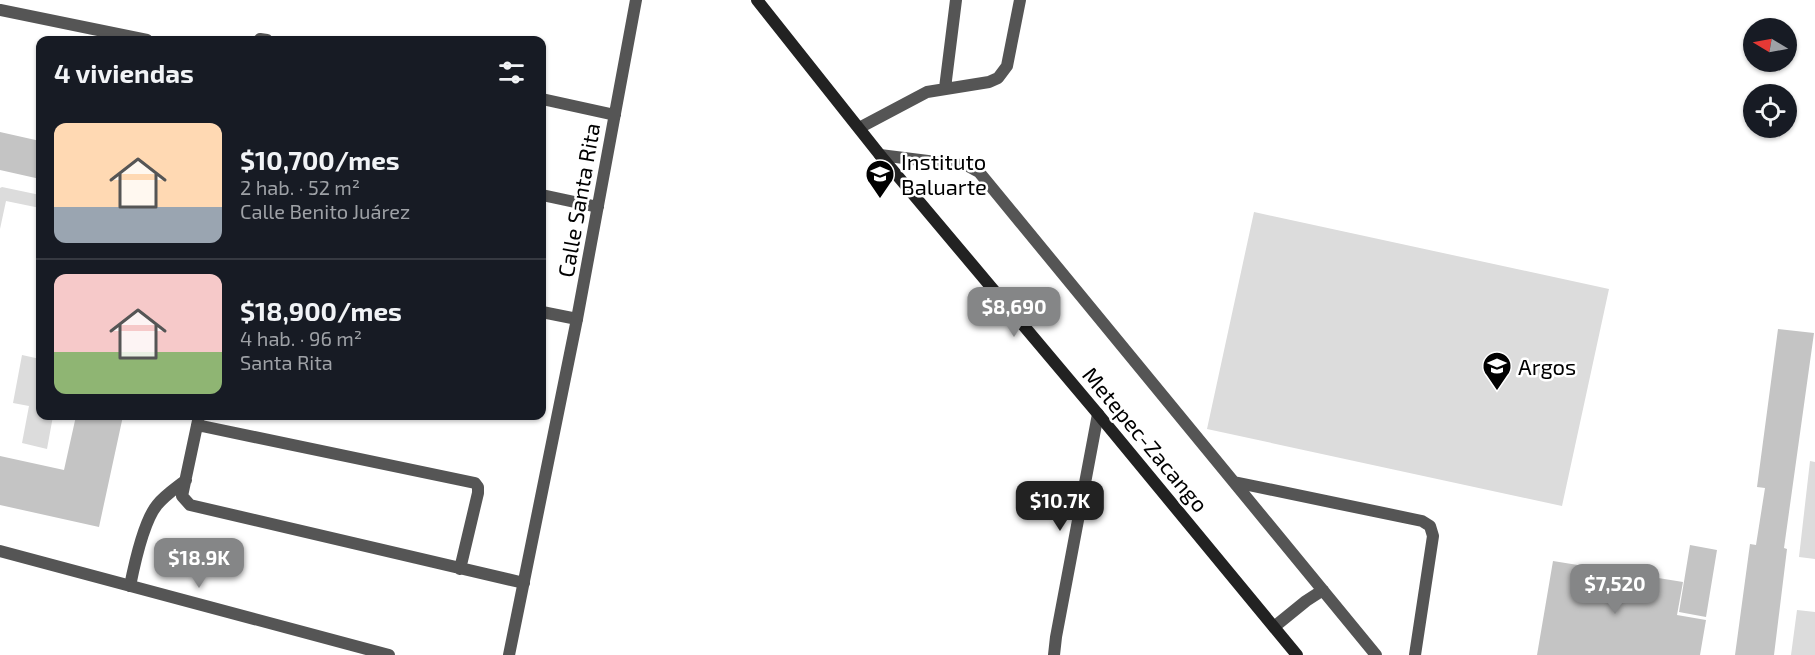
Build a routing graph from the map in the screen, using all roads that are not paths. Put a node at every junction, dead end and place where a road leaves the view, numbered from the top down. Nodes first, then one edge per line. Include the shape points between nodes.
1 (636, 0) edge
2 (757, 0) edge
3 (956, 0) edge
4 (1020, 0) edge
5 (0, 10) edge
6 (127, 36) edge
7 (945, 88) junction
8 (546, 100) edge
9 (615, 115) junction
10 (859, 128) junction
11 (880, 155) junction
12 (546, 196) edge
13 (598, 207) junction
14 (546, 313) edge
15 (578, 320) junction
16 (1098, 414) junction
17 (198, 420) edge
18 (186, 480) junction
19 (1234, 482) junction
20 (0, 551) edge
21 (460, 568) junction
22 (524, 583) junction
23 (130, 586) junction
24 (1323, 590) junction
25 (1274, 627) junction
26 (390, 655) edge
27 (509, 655) edge
28 (1054, 655) edge
29 (1297, 655) edge
30 (1376, 655) edge
31 (1415, 655) edge

1 - 9 street, Calle Santa Rita
2 - 10 main road, Metepec-Zacango
3 - 7 street
4 - 7 street via 1007,66 998,78
5 - 6 street
7 - 10 street via 927,92
8 - 9 street
9 - 13 street, Calle Santa Rita
10 - 11 main road, Metepec-Zacango
11 - 16 main road, Metepec-Zacango
11 - 19 street via 959,164 979,172
12 - 13 street
13 - 15 street, Calle Santa Rita
14 - 15 street
15 - 22 street, Calle Santa Rita
16 - 25 main road, Metepec-Zacango
16 - 28 street
17 - 18 street
17 - 21 street via 475,483 478,493
18 - 21 street via 182,496 190,506
18 - 23 street via 151,515
19 - 24 street
19 - 31 street via 1422,521 1430,526 1433,536
20 - 23 street
21 - 22 street
22 - 27 street, Calle Santa Rita
23 - 26 street
24 - 25 street
24 - 30 street
25 - 29 main road, Metepec-Zacango

